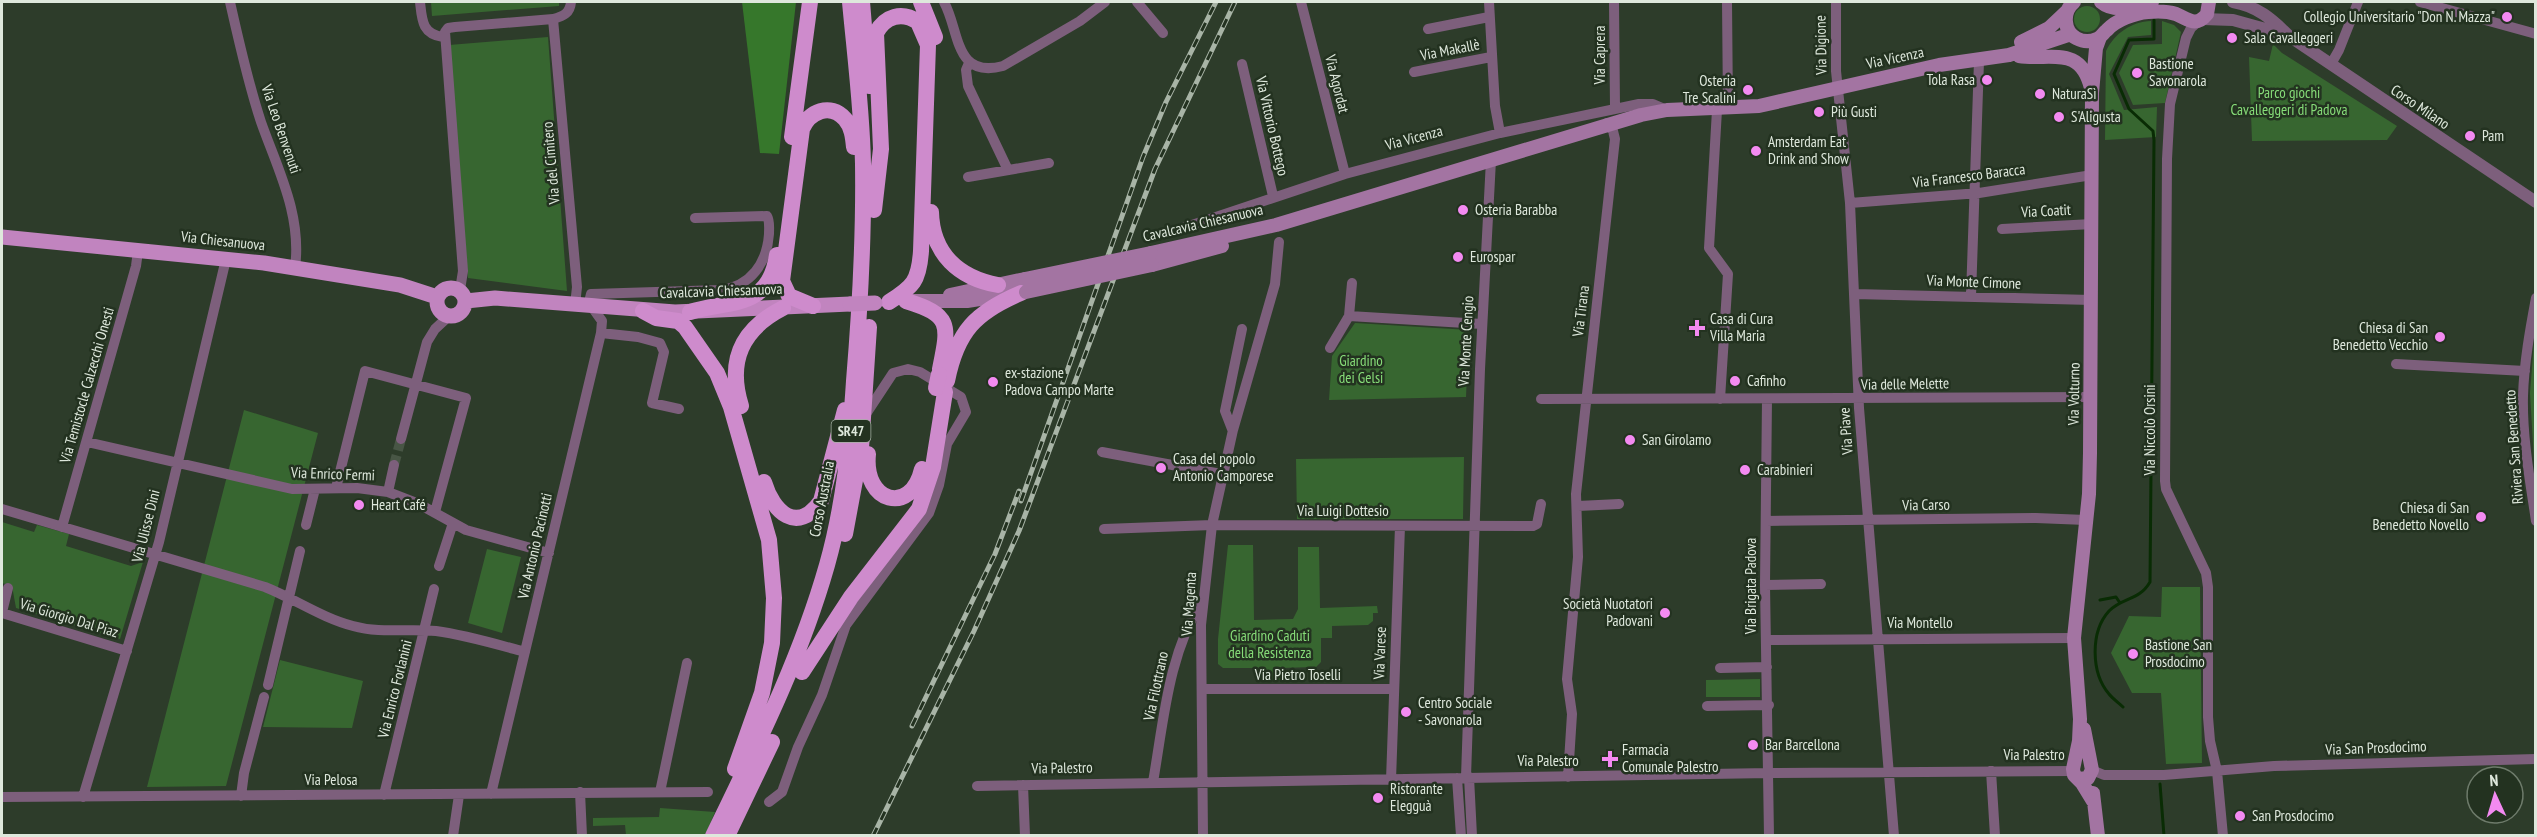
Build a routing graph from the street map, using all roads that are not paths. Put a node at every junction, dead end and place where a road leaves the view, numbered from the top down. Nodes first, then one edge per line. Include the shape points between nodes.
1 (230, 2) edge
2 (420, 2) edge
3 (571, 2) edge
4 (810, 2) edge
5 (850, 2) edge
6 (862, 2) edge
7 (921, 2) edge
8 (944, 2) edge
9 (1105, 2) edge
10 (1137, 2) edge
11 (1301, 2) edge
12 (1488, 2) edge
13 (1614, 2) edge
14 (1726, 2) edge
15 (1836, 2) edge
16 (2102, 2) edge
17 (2152, 2) edge
18 (2209, 2) edge
19 (2233, 2) edge
20 (2358, 2) edge
21 (2421, 2) edge
22 (2253, 4) edge
23 (2070, 6) edge
24 (2178, 8) edge
25 (1489, 17) junction
26 (554, 18) junction
27 (2201, 20) junction
28 (1428, 29) dead end
29 (1163, 33) dead end
30 (2104, 33) junction
31 (2535, 34) edge
32 (2289, 36) junction
33 (443, 37) junction
34 (2076, 37) junction
35 (2009, 55) junction
36 (1491, 57) junction
37 (1979, 61) junction
38 (969, 63) junction
39 (1242, 64) dead end
40 (2331, 64) junction
41 (1939, 65) junction
42 (2093, 69) junction
43 (1414, 72) dead end
44 (1838, 88) junction
45 (2092, 93) junction
46 (1615, 108) junction
47 (1723, 109) junction
48 (1667, 110) junction
49 (1607, 123) junction
50 (1500, 133) junction
51 (1491, 160) junction
52 (1049, 163) dead end
53 (1008, 170) junction
54 (1345, 174) junction
55 (2092, 175) junction
56 (968, 177) dead end
57 (1973, 193) junction
58 (1273, 196) junction
59 (2535, 202) edge
60 (1850, 203) junction
61 (874, 210) junction
62 (695, 218) dead end
63 (2092, 224) junction
64 (1276, 225) joint
65 (2002, 229) dead end
66 (1174, 231) dead end
67 (2, 237) edge
68 (1279, 242) dead end
69 (138, 251) junction
70 (226, 259) junction
71 (861, 260) junction
72 (295, 268) junction
73 (1352, 283) dead end
74 (998, 285) junction
75 (1024, 288) junction
76 (1855, 294) junction
77 (463, 295) junction
78 (1971, 296) junction
79 (2535, 298) edge
80 (2092, 300) junction
81 (914, 301) junction
82 (882, 302) junction
83 (585, 306) junction
84 (813, 306) junction
85 (442, 308) junction
86 (783, 308) junction
87 (643, 311) junction
88 (690, 312) junction
89 (1349, 316) junction
90 (1482, 324) junction
91 (1242, 329) dead end
92 (601, 333) junction
93 (1330, 348) dead end
94 (856, 359) junction
95 (2396, 364) dead end
96 (2525, 371) junction
97 (414, 384) junction
98 (942, 384) junction
99 (2091, 397) junction
100 (1541, 399) dead end
101 (1720, 399) junction
102 (1767, 399) junction
103 (1859, 399) junction
104 (1586, 400) junction
105 (679, 409) dead end
106 (864, 417) junction
107 (1233, 430) junction
108 (401, 439) tunnel mouth
109 (88, 440) junction
110 (1102, 452) dead end
111 (178, 462) junction
112 (394, 465) tunnel mouth
113 (1221, 474) junction
114 (336, 488) junction
115 (315, 489) junction
116 (388, 492) junction
117 (1541, 504) dead end
118 (1618, 504) dead end
119 (1578, 506) junction
120 (2, 509) edge
121 (435, 512) junction
122 (2086, 520) junction
123 (1766, 521) junction
124 (1868, 521) junction
125 (2535, 521) edge
126 (453, 523) junction
127 (306, 525) dead end
128 (1212, 525) junction
129 (1475, 525) junction
130 (1400, 526) junction
131 (62, 527) junction
132 (1104, 529) dead end
133 (300, 551) dead end
134 (549, 553) junction
135 (155, 555) junction
136 (439, 566) dead end
137 (1821, 584) dead end
138 (1765, 585) junction
139 (8, 588) dead end
140 (434, 589) dead end
141 (290, 597) junction
142 (1202, 600) junction
143 (2, 612) edge
144 (424, 630) junction
145 (1876, 638) junction
146 (2074, 638) junction
147 (1766, 640) junction
148 (127, 651) junction
149 (525, 652) junction
150 (687, 663) dead end
151 (1767, 667) junction
152 (1720, 668) dead end
153 (802, 672) junction
154 (268, 685) dead end
155 (1202, 689) junction
156 (1394, 689) junction
157 (264, 697) dead end
158 (1769, 705) junction
159 (1707, 706) dead end
160 (2535, 759) edge
161 (2084, 770) junction
162 (1991, 771) junction
163 (2217, 771) junction
164 (1888, 772) junction
165 (1770, 773) junction
166 (1464, 777) junction
167 (1568, 777) junction
168 (1391, 780) junction
169 (1153, 782) junction
170 (1203, 783) junction
171 (1023, 785) junction
172 (977, 786) dead end
173 (580, 792) junction
174 (660, 792) junction
175 (708, 792) dead end
176 (491, 794) junction
177 (384, 795) junction
178 (459, 795) junction
179 (83, 796) junction
180 (241, 796) junction
181 (2, 797) edge
182 (769, 802) dead end
183 (453, 836) edge
184 (582, 836) edge
185 (713, 836) edge
186 (727, 836) edge
187 (1025, 836) edge
188 (1203, 836) edge
189 (1461, 836) edge
190 (1472, 836) edge
191 (1769, 836) edge
192 (1894, 836) edge
193 (1995, 836) edge
194 (2098, 836) edge
195 (2223, 836) edge

1 - 72 street, Via Leo Benvenuti via 255,101 292,206 297,240
2 - 33 street via 422,23 429,33
3 - 26 street via 567,14
4 - 88 highway via 776,261 768,281 743,302
5 - 71 highway, Corso Australia / SR47 via 863,163
6 - 61 highway, Corso Australia / SR47
7 - 74 highway via 929,15 937,46 933,234 953,267 970,278
8 - 38 street via 962,55
9 - 38 street via 1003,66 990,69
10 - 29 street
11 - 54 street, Via Agordat
12 - 25 street, Via Makallè
13 - 46 street, Via Caprera
14 - 47 street
15 - 44 street, Via Digione
16 - 17 main road via 2119,9
16 - 30 main road, Via Volturno via 2109,15
18 - 27 main road via 2209,11
19 - 22 street, Corso Milano
20 - 40 street
21 - 31 street
22 - 32 street, Corso Milano
23 - 34 main road, Via Volturno via 2066,26
23 - 41 main road, Via Vicenza via 2049,28 2027,40
24 - 27 main road, Via Vicenza via 2189,22
24 - 30 main road, Via Vicenza via 2140,12
25 - 28 street, Via Makallè
25 - 36 street, Via Makallè
26 - 33 street via 448,28
26 - 83 street, Via del Cimitero via 576,287
27 - 32 street, Corso Milano via 2233,20
27 - 163 street, Via Niccolò Orsini via 2186,38 2170,104 2165,481 2206,573 2208,725
30 - 34 main road, Via Vicenza via 2087,41
30 - 42 main road, Via Volturno
32 - 40 street, Corso Milano
33 - 77 street
34 - 35 main road, Via Vicenza
34 - 42 main road, Via Volturno
35 - 37 main road, Via Vicenza
35 - 45 main road, Via Vicenza via 2068,57 2084,73
36 - 43 street, Via Makallè
36 - 50 street, Via Makallè
37 - 41 main road, Via Vicenza
37 - 57 street
38 - 53 street via 968,86
39 - 58 street, Via Vittorio Bottego
40 - 59 street, Corso Milano
41 - 44 main road, Via Vicenza
42 - 45 main road, Via Volturno
44 - 47 main road, Via Vicenza via 1759,106
44 - 60 street, Via Piave
45 - 55 main road, Via Volturno
46 - 48 street, Via Vicenza via 1653,104
46 - 50 street, Via Vicenza
47 - 48 main road, Via Vicenza
47 - 101 street via 1709,248 1728,273
48 - 49 main road, Via Vicenza
49 - 51 main road, Via Vicenza
49 - 104 street, Via Tirana via 1615,134
50 - 54 street, Via Vicenza
51 - 64 main road, Via Vicenza
51 - 90 street, Via Monte Cengio
52 - 53 street
53 - 56 street
54 - 58 street, Via Vicenza
55 - 57 street, Via Francesco Baracca
55 - 63 main road, Via Volturno
57 - 60 street, Via Francesco Baracca
57 - 78 street
58 - 66 street, Via Vicenza
60 - 76 street, Via Piave
61 - 82 highway via 881,149 876,33 891,17 904,15 918,22 928,45 921,251 914,283
61 - 106 highway, Corso Australia / SR47
62 - 83 street via 767,216 770,227 766,256 751,278 721,290 591,294
63 - 65 street, Via Coatit
63 - 80 main road, Via Volturno
64 - 75 main road, Cavalcavia Chiesanuova, bridge via 1240,240
67 - 69 main road, Via Chiesanuova
68 - 107 street, Via Magenta via 1275,284
69 - 70 main road, Via Chiesanuova
69 - 109 street, Via Temistocle Calzecchi Onesti
70 - 72 main road, Via Chiesanuova
70 - 111 street, Via Ulisse Dini
71 - 84 highway via 852,130 845,118 819,111 807,118 802,129 782,281 789,296
71 - 94 highway, Corso Australia / SR47
72 - 85 main road, Via Chiesanuova via 400,285
73 - 89 street
74 - 75 main road, Cavalcavia Chiesanuova
74 - 81 main road, Cavalcavia Chiesanuova
75 - 81 main road, Cavalcavia Chiesanuova via 967,301
75 - 98 highway via 994,304 972,323
76 - 78 street, Via Monte Cimone
76 - 103 street, Via Piave
77 - 83 main road
77 - 85 main road via 461,312
77 - 85 main road via 447,288
78 - 80 street, Via Monte Cimone
79 - 96 street, Riviera San Benedetto
80 - 99 main road, Via Volturno
81 - 82 main road, Cavalcavia Chiesanuova
81 - 98 highway via 940,316 946,337
82 - 84 main road, Cavalcavia Chiesanuova, bridge
83 - 87 main road, Cavalcavia Chiesanuova
83 - 92 street via 602,321
84 - 86 main road, Cavalcavia Chiesanuova
85 - 97 street
86 - 88 main road, Cavalcavia Chiesanuova
86 - 94 highway via 762,320 747,337 737,361 735,384 768,495 787,516 805,517 821,501
87 - 88 main road, Cavalcavia Chiesanuova
87 - 185 highway via 656,318 678,321 717,373 769,540 774,598 767,671
89 - 90 street
89 - 93 street
90 - 129 street, Via Monte Cengio
91 - 107 street, Via Magenta via 1225,411
92 - 105 street via 660,344 664,352 652,403
92 - 134 street, Via Antonio Pacinotti
94 - 185 highway, Corso Australia / SR47 via 845,479 827,562 784,687
95 - 96 street
96 - 125 street, Riviera San Benedetto via 2523,396
97 - 108 street
97 - 114 street via 365,371
97 - 121 street via 466,398
98 - 106 highway via 920,480 914,490 902,497 889,498 876,491 870,482 870,441
98 - 153 highway via 933,467 920,509 851,597
99 - 103 street, Via delle Melette
99 - 122 main road, Via Volturno
100 - 104 street, Via delle Melette
101 - 102 street, Via delle Melette
101 - 104 street, Via delle Melette
102 - 103 street, Via delle Melette
102 - 123 street, Via Brigata Padova
103 - 124 street, Via Piave
104 - 119 street, Via Tirana
106 - 153 highway, Corso Australia / SR47 via 857,481 839,563
106 - 182 street, Corso Australia via 893,373 908,369 920,372 960,397 966,412 947,444 938,491 929,513 846,625 782,792
107 - 113 street, Via Magenta
109 - 111 street, Via Enrico Fermi
109 - 131 street, Via Temistocle Calzecchi Onesti
110 - 113 street
111 - 115 street, Via Enrico Fermi via 292,489
111 - 135 street, Via Ulisse Dini
112 - 116 street
113 - 128 street, Via Magenta
114 - 115 street, Via Enrico Fermi
114 - 116 street, Via Enrico Fermi
115 - 127 street
116 - 121 street, Via Enrico Fermi
117 - 129 street via 1535,526
118 - 119 street
119 - 167 street, Via Tirana via 1567,679 1572,714
120 - 131 street
121 - 126 street, Via Enrico Fermi
122 - 124 street, Via Carso
122 - 146 main road, Via Volturno
123 - 124 street, Via Carso
123 - 138 street, Via Brigata Padova
124 - 145 street, Via Piave
126 - 134 street, Via Enrico Fermi via 477,534
126 - 136 street
128 - 130 street, Via Luigi Dottesio
128 - 132 street, Via Luigi Dottesio
128 - 142 street, Via Magenta
129 - 130 street, Via Luigi Dottesio
129 - 166 street, Via Monte Cengio
130 - 156 street, Via Varese
131 - 135 street
133 - 141 street
134 - 149 street, Via Antonio Pacinotti
135 - 141 street
135 - 148 street, Via Ulisse Dini
137 - 138 street
138 - 147 street, Via Brigata Padova
139 - 143 street, Via Giorgio Dal Piaz
140 - 144 street, Via Enrico Forlanini
141 - 144 street via 353,626 385,631
141 - 154 street
142 - 155 street, Via Magenta
142 - 169 street, Via Filottrano via 1176,655
143 - 148 street, Via Giorgio Dal Piaz
144 - 149 street
144 - 177 street, Via Enrico Forlanini
145 - 146 street, Via Montello
145 - 147 street, Via Montello
145 - 164 street, Via Piave
146 - 161 main road, Via Volturno
147 - 151 street, Via Brigata Padova
148 - 179 street, Via Ulisse Dini
149 - 176 street, Via Antonio Pacinotti
150 - 174 street
151 - 152 street
151 - 158 street, Via Brigata Padova
153 - 186 highway, Corso Australia / SR47
155 - 156 street, Via Pietro Toselli
155 - 170 street, Via Magenta
156 - 168 street, Via Varese
157 - 180 street
158 - 159 street
158 - 165 street, Via Brigata Padova
160 - 163 street, Via San Prosdocimo
161 - 162 street, Via Palestro
161 - 163 street, Via Palestro via 2103,775
161 - 194 main road, Via Volturno
162 - 164 street, Via Palestro
162 - 193 street
163 - 195 street, Via Niccolò Orsini
164 - 165 street, Via Palestro
164 - 192 street, Via Piave
165 - 167 street, Via Palestro
165 - 191 street, Via Brigata Padova
166 - 167 street, Via Palestro
166 - 168 street, Via Palestro
166 - 189 street
166 - 190 street
168 - 170 street, Via Palestro
169 - 170 street, Via Palestro
169 - 171 street, Via Palestro
170 - 188 street, Via Magenta
171 - 172 street, Via Palestro
171 - 187 street, Via Palestro
173 - 174 street, Via Pelosa
173 - 176 street, Via Pelosa
173 - 184 street
174 - 175 street, Via Pelosa
176 - 178 street, Via Pelosa
177 - 178 street, Via Pelosa
177 - 180 street, Via Pelosa
178 - 183 street
179 - 180 street, Via Pelosa
179 - 181 street, Via Pelosa

